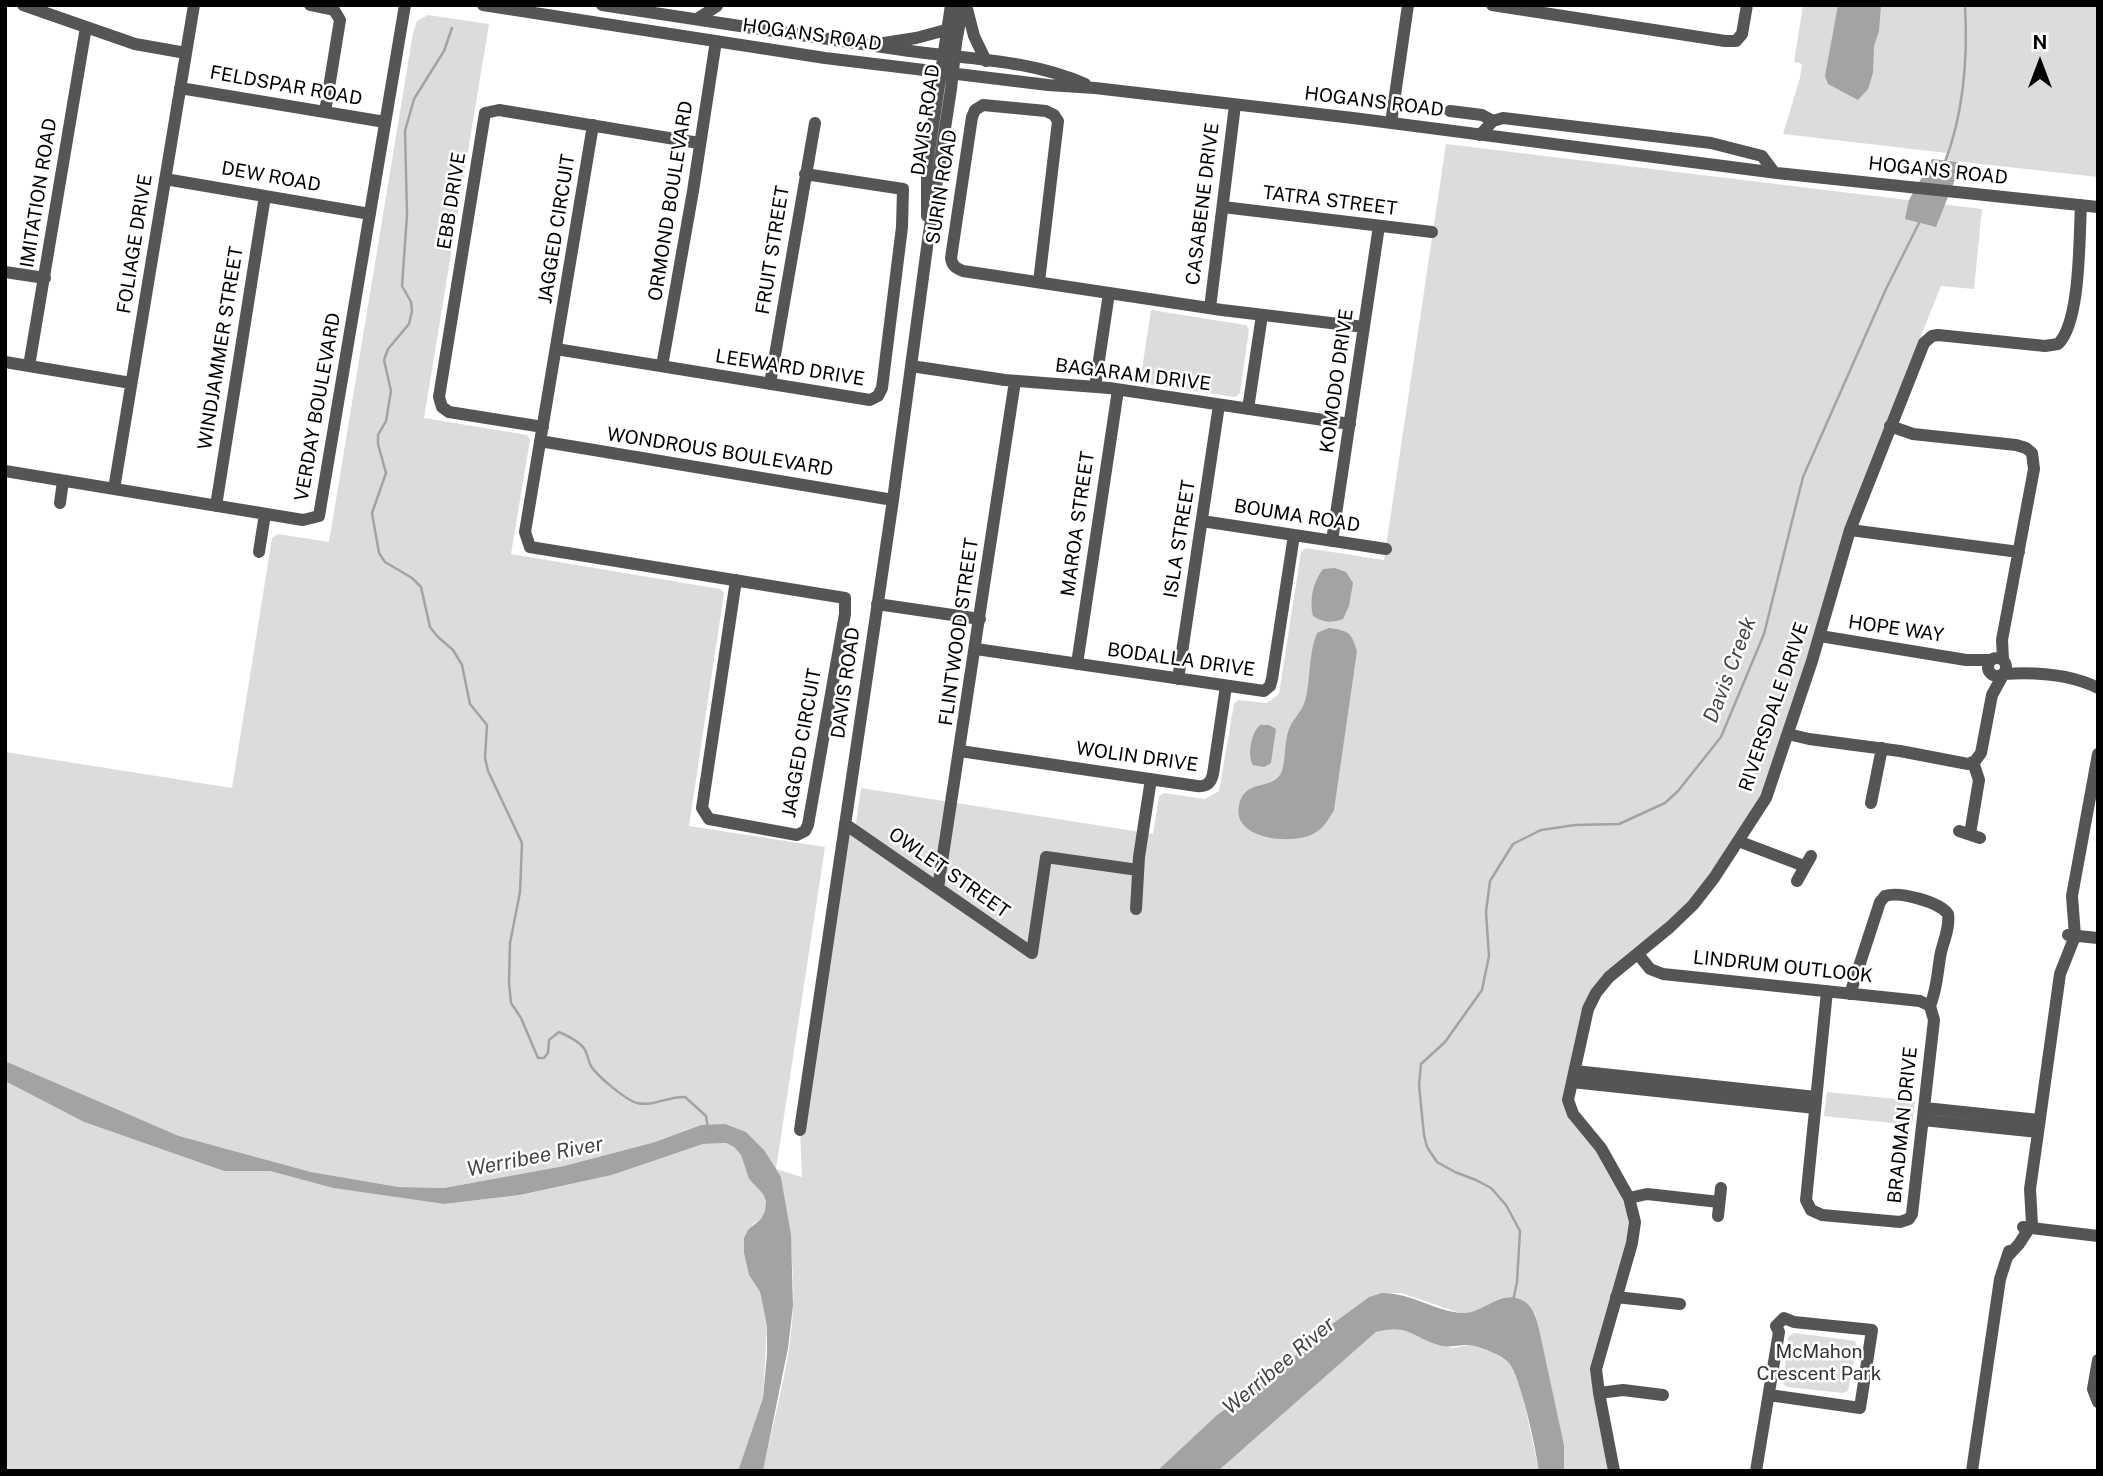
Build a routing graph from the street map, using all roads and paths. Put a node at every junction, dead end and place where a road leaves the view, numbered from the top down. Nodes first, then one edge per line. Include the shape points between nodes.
1 (23, 5) edge
2 (194, 5) edge
3 (310, 5) edge
4 (405, 5) edge
5 (483, 5) edge
6 (602, 5) edge
7 (951, 5) edge
8 (965, 5) edge
9 (1408, 5) edge
10 (1492, 5) edge
11 (1747, 5) edge
12 (717, 6) edge
13 (697, 20) junction
14 (727, 24) junction
15 (86, 27) junction
16 (946, 30) junction
17 (716, 41) junction
18 (873, 45) junction
19 (186, 53) junction
20 (948, 56) junction
21 (986, 61) junction
22 (947, 73) junction
23 (180, 88) junction
24 (1095, 88) junction
25 (1235, 105) junction
26 (1450, 111) dead end
27 (325, 112) junction
28 (1493, 121) junction
29 (385, 122) junction
30 (815, 123) dead end
31 (1391, 123) junction
32 (593, 125) junction
33 (1480, 135) junction
34 (699, 143) junction
35 (1774, 173) junction
36 (805, 174) junction
37 (165, 179) junction
38 (265, 196) junction
39 (2090, 206) edge
40 (1223, 207) junction
41 (370, 214) junction
42 (1379, 226) junction
43 (1432, 232) dead end
44 (5, 272) edge
45 (45, 278) junction
46 (1039, 282) junction
47 (1110, 293) junction
48 (1210, 308) junction
49 (1262, 315) junction
50 (1364, 327) junction
51 (556, 349) junction
52 (5, 362) edge
53 (30, 366) junction
54 (662, 366) junction
55 (911, 366) junction
56 (1015, 381) junction
57 (131, 383) junction
58 (770, 384) junction
59 (1095, 387) junction
60 (1118, 390) junction
61 (1219, 405) junction
62 (1248, 409) junction
63 (1350, 424) junction
64 (1890, 426) junction
65 (543, 427) junction
66 (540, 442) junction
67 (5, 471) edge
68 (63, 481) junction
69 (114, 489) junction
70 (893, 500) junction
71 (60, 503) dead end
72 (216, 506) junction
73 (265, 514) junction
74 (1202, 521) junction
75 (1850, 530) junction
76 (1293, 535) junction
77 (1332, 541) junction
78 (1386, 549) dead end
79 (259, 552) dead end
80 (2019, 552) junction
81 (736, 580) junction
82 (877, 604) junction
83 (980, 619) junction
84 (1820, 636) junction
85 (976, 649) junction
86 (1077, 664) junction
87 (1997, 667) junction
88 (2098, 677) edge
89 (2074, 679) junction
90 (1178, 680) junction
91 (1226, 686) junction
92 (2098, 688) edge
93 (1788, 734) junction
94 (1882, 748) junction
95 (960, 751) junction
96 (2098, 754) edge
97 (1973, 762) junction
98 (1151, 779) junction
99 (1871, 803) dead end
100 (845, 824) junction
101 (1970, 834) dead end
102 (1738, 841) junction
103 (1138, 870) junction
104 (1797, 881) dead end
105 (938, 888) junction
106 (1136, 909) dead end
107 (2071, 935) junction
108 (2098, 938) edge
109 (1638, 954) junction
110 (1827, 991) junction
111 (1850, 994) junction
112 (1930, 1006) junction
113 (1574, 1076) junction
114 (1816, 1102) junction
115 (1924, 1114) junction
116 (2039, 1126) junction
117 (800, 1130) dead end
118 (1721, 1188) dead end
119 (1629, 1198) junction
120 (1718, 1202) junction
121 (1718, 1216) dead end
122 (2026, 1228) junction
123 (2098, 1236) edge
124 (1616, 1297) junction
125 (1679, 1304) dead end
126 (2098, 1360) edge
127 (1598, 1393) junction
128 (1662, 1395) dead end
129 (1769, 1395) junction
130 (2098, 1402) edge
131 (1614, 1470) edge
132 (1756, 1471) edge
133 (1972, 1471) edge

1 - 15 street
2 - 19 street, FOLIAGE DRIVE
3 - 27 street via 334,10 340,20
4 - 29 street, VERDAY BOULEVARD
5 - 17 street, HOGANS ROAD
6 - 13 street, HOGANS ROAD
7 - 16 street, DAVIS ROAD
8 - 20 street, DAVIS ROAD
8 - 21 street
9 - 31 street
10 - 11 street via 1726,41 1736,41 1742,34
12 - 13 street
12 - 14 street
13 - 14 street, HOGANS ROAD
14 - 18 street, HOGANS ROAD
15 - 19 street via 135,44
15 - 45 street, IMITATION ROAD
16 - 18 street
16 - 20 street, DAVIS ROAD
17 - 22 street, HOGANS ROAD
17 - 34 street, ORMOND BOULEVARD
18 - 20 street, HOGANS ROAD
19 - 23 street, FOLIAGE DRIVE
20 - 21 street, HOGANS ROAD
20 - 22 street, DAVIS ROAD
21 - 24 street, HOGANS ROAD via 1058,72
22 - 24 street, HOGANS ROAD
22 - 55 street, DAVIS ROAD
23 - 27 street, FELDSPAR ROAD
23 - 37 street, FOLIAGE DRIVE
24 - 25 street, HOGANS ROAD
25 - 31 street, HOGANS ROAD
25 - 40 street, CASABENE DRIVE
26 - 28 street
27 - 29 street, FELDSPAR ROAD
28 - 33 street
28 - 35 street via 1508,118 1711,143 1762,156
29 - 41 street, VERDAY BOULEVARD
30 - 36 street, FRUIT STREET
31 - 33 street, HOGANS ROAD
32 - 34 street, EBB DRIVE
32 - 51 street, JAGGED CIRCUIT
32 - 65 street, EBB DRIVE via 499,110 485,113 439,397 449,412
33 - 35 street, HOGANS ROAD
34 - 54 street, ORMOND BOULEVARD
35 - 39 street, HOGANS ROAD
36 - 58 street, FRUIT STREET
36 - 58 street, LEEWARD DRIVE via 903,189 882,388 870,400
37 - 38 street, DEW ROAD
37 - 57 street, FOLIAGE DRIVE
38 - 41 street, DEW ROAD
38 - 72 street, WINDJAMMER STREET
39 - 64 street, RIVERSDALE DRIVE via 2081,233 2074,302 2061,341 2045,346 1932,335 1924,343
40 - 42 street, TATRA STREET
40 - 48 street, CASABENE DRIVE
41 - 73 street, VERDAY BOULEVARD via 319,516 303,520
42 - 43 street, TATRA STREET
42 - 50 street, KOMODO DRIVE
44 - 45 street
45 - 53 street, IMITATION ROAD
46 - 46 street, SURIN ROAD via 1058,121 1046,111 983,105 972,117 951,261 963,271
46 - 47 street, SURIN ROAD
47 - 48 street, SURIN ROAD
47 - 59 street
48 - 49 street, SURIN ROAD
49 - 50 street, SURIN ROAD
49 - 62 street
50 - 63 street, KOMODO DRIVE
51 - 54 street, LEEWARD DRIVE
51 - 65 street, JAGGED CIRCUIT
52 - 53 street
53 - 57 street
54 - 58 street, LEEWARD DRIVE
55 - 56 street, BAGARAM DRIVE
55 - 70 street, DAVIS ROAD
56 - 59 street, BAGARAM DRIVE
56 - 83 street, FLINTWOOD STREET
57 - 69 street, FOLIAGE DRIVE
59 - 60 street, BAGARAM DRIVE
60 - 61 street, BAGARAM DRIVE
60 - 86 street, MAROA STREET
61 - 62 street, BAGARAM DRIVE
61 - 74 street, ISLA STREET
62 - 63 street, BAGARAM DRIVE
63 - 77 street, KOMODO DRIVE
64 - 75 street, RIVERSDALE DRIVE
64 - 80 street via 1906,433 2029,450 2034,464
65 - 66 street, JAGGED CIRCUIT
66 - 70 street, WONDROUS BOULEVARD
66 - 81 street, JAGGED CIRCUIT via 525,531 530,547
67 - 68 street, VERDAY BOULEVARD
68 - 69 street, VERDAY BOULEVARD
68 - 71 street
69 - 72 street, VERDAY BOULEVARD
70 - 82 street, DAVIS ROAD
72 - 73 street, VERDAY BOULEVARD
73 - 79 street
74 - 76 street, BOUMA ROAD
74 - 90 street, ISLA STREET
75 - 80 street
75 - 84 street, RIVERSDALE DRIVE
76 - 77 street, BOUMA ROAD
76 - 91 street, BODALLA DRIVE via 1271,684 1260,691
77 - 78 street, BOUMA ROAD
80 - 87 street
81 - 81 street, JAGGED CIRCUIT via 845,598 808,825 797,835 709,820 702,808
82 - 83 street
82 - 100 street, DAVIS ROAD
83 - 85 street, FLINTWOOD STREET
84 - 87 street, HOPE WAY
84 - 93 street, RIVERSDALE DRIVE
85 - 86 street, BODALLA DRIVE
85 - 95 street, FLINTWOOD STREET
86 - 90 street, BODALLA DRIVE
87 - 89 street, HOPE WAY
87 - 97 street via 1981,753
88 - 89 street, HOPE WAY
89 - 92 street, HOPE WAY
90 - 91 street, BODALLA DRIVE
91 - 98 street, WOLIN DRIVE via 1209,784
93 - 94 street
93 - 102 street, RIVERSDALE DRIVE via 1769,792
94 - 97 street via 1959,764
94 - 99 street
95 - 98 street, WOLIN DRIVE
95 - 105 street, FLINTWOOD STREET
96 - 107 street via 2065,913
97 - 101 street via 1979,780
98 - 103 street
100 - 105 street, OWLET STREET
100 - 117 street, DAVIS ROAD
102 - 104 street via 1807,861
102 - 109 street, RIVERSDALE DRIVE via 1693,905
103 - 105 street, OWLET STREET via 1046,857 1032,953
103 - 106 street
107 - 108 street
107 - 116 street via 2059,954
109 - 110 street, LINDRUM OUTLOOK via 1658,973
109 - 113 street, RIVERSDALE DRIVE via 1609,977 1591,1001
110 - 111 street, LINDRUM OUTLOOK
110 - 114 street, BRADMAN DRIVE
111 - 112 street, LINDRUM OUTLOOK
111 - 112 street, BRADMAN DRIVE via 1880,902 1885,896 1899,894 1939,906 1948,914 1938,987
112 - 115 street, BRADMAN DRIVE via 1934,1020
113 - 114 street
113 - 119 street, RIVERSDALE DRIVE via 1568,1100 1571,1110 1605,1154
114 - 115 street, BRADMAN DRIVE via 1806,1200 1811,1210 1822,1215 1896,1222 1911,1217
115 - 116 street
116 - 122 street via 2024,1205
118 - 120 street
119 - 120 street via 1647,1194
119 - 124 street, RIVERSDALE DRIVE via 1634,1235
120 - 121 street
122 - 123 street
122 - 133 street via 2011,1242 2000,1279
124 - 125 street
124 - 127 street, RIVERSDALE DRIVE via 1597,1364
126 - 130 street via 2093,1390
127 - 128 street via 1623,1390
127 - 131 street, RIVERSDALE DRIVE
129 - 129 street via 1780,1320 1872,1330 1860,1408
129 - 132 street

